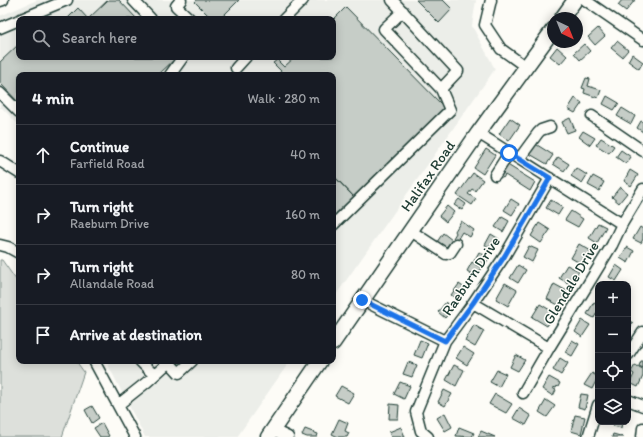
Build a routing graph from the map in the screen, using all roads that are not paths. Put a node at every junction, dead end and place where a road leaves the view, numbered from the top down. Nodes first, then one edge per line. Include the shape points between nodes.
1 (3, 0) edge
2 (67, 0) edge
3 (133, 0) edge
4 (181, 0) edge
5 (302, 0) edge
6 (392, 0) edge
7 (491, 0) edge
8 (575, 0) edge
9 (0, 1) edge
10 (591, 2) edge
11 (403, 12) junction
12 (566, 12) edge
13 (27, 16) edge
14 (148, 16) edge
15 (187, 16) edge
16 (287, 16) edge
17 (16, 21) edge
18 (0, 28) edge
19 (547, 38) edge
20 (643, 40) edge
21 (180, 60) edge
22 (243, 60) edge
23 (526, 67) junction
24 (236, 68) dead end
25 (172, 72) edge
26 (442, 89) junction
27 (0, 93) edge
28 (16, 109) edge
29 (592, 116) dead end
30 (550, 127) dead end
31 (478, 133) junction
32 (643, 151) edge
33 (509, 153) junction
34 (519, 159) junction
35 (0, 161) edge
36 (16, 171) edge
37 (495, 175) dead end
38 (550, 178) junction
39 (643, 189) edge
40 (336, 222) edge
41 (622, 224) junction
42 (411, 231) junction
43 (0, 244) edge
44 (456, 244) dead end
45 (16, 251) edge
46 (362, 300) junction
47 (473, 303) junction
48 (643, 332) edge
49 (336, 339) edge
50 (445, 341) junction
51 (549, 348) junction
52 (629, 353) edge
53 (96, 364) edge
54 (143, 364) edge
55 (167, 364) edge
56 (171, 364) edge
57 (189, 364) edge
58 (318, 364) edge
59 (154, 375) junction
60 (523, 394) dead end
61 (631, 401) edge
62 (118, 405) junction
63 (643, 406) edge
64 (595, 415) edge
65 (643, 428) edge
66 (271, 434) edge
67 (135, 437) edge
68 (288, 437) edge
69 (428, 437) edge
70 (588, 437) edge
71 (642, 437) edge

1 - 9 street
2 - 13 street
3 - 14 street
4 - 15 street via 176,6
5 - 16 street
6 - 11 street
7 - 23 street via 485,25 501,49
8 - 12 highway
10 - 20 street
11 - 26 street via 458,71
11 - 26 street via 384,29
17 - 18 street
19 - 23 highway, Halifax Road
21 - 25 street
22 - 24 street
23 - 31 highway, Halifax Road
26 - 40 street via 450,110
27 - 28 street
29 - 32 street
30 - 34 street via 538,133
31 - 33 street
31 - 42 highway, Halifax Road
33 - 34 street
33 - 37 street
34 - 38 street
35 - 36 street
38 - 41 street
38 - 47 street, Raeburn Drive via 504,257
39 - 41 street, Glendale Drive
41 - 51 street, Glendale Drive via 612,245
42 - 44 street via 446,254 450,253
42 - 46 highway, Halifax Road
43 - 45 street
46 - 49 highway, Halifax Road
46 - 50 street
47 - 50 street, Raeburn Drive
47 - 51 street
48 - 52 street
50 - 69 street, Raeburn Drive via 416,412 420,431
51 - 60 street, Glendale Drive
53 - 62 street
54 - 59 street
55 - 59 street
56 - 57 street via 180,373
58 - 66 highway
59 - 62 street
61 - 63 street
62 - 67 street
64 - 70 street
65 - 71 street
66 - 68 street

